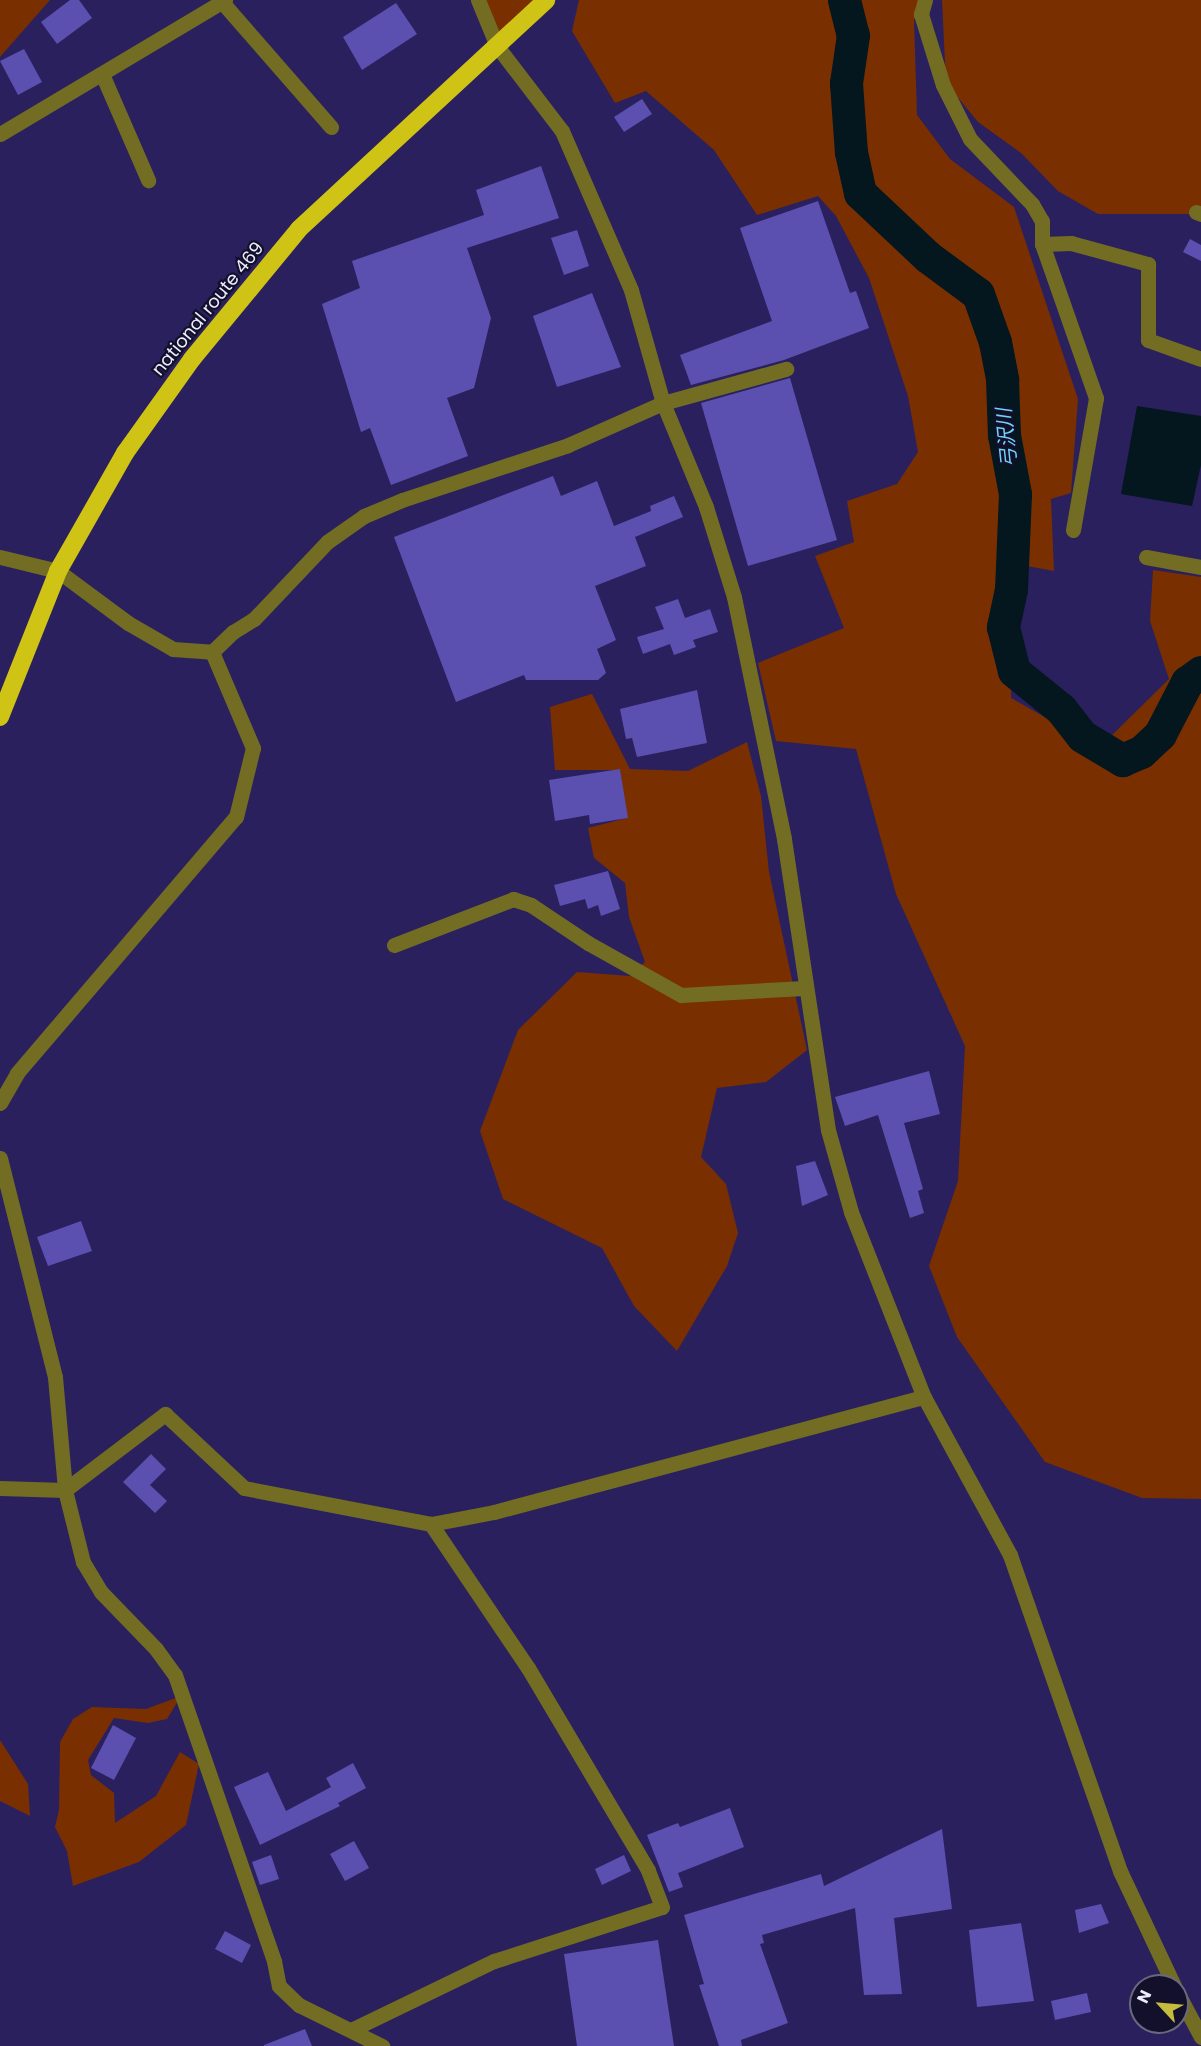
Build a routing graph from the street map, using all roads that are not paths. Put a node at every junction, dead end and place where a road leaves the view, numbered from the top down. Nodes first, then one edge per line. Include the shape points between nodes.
1 (478, 0) edge
2 (546, 0) edge
3 (925, 0) edge
4 (224, 1) edge
5 (496, 46) junction
6 (102, 74) junction
7 (331, 127) dead end
8 (0, 134) edge
9 (148, 180) dead end
10 (1042, 244) junction
11 (1201, 359) edge
12 (786, 369) dead end
13 (663, 403) junction
14 (1073, 530) dead end
15 (0, 557) edge
16 (1146, 557) dead end
17 (1201, 567) edge
18 (58, 571) junction
19 (212, 652) junction
20 (0, 717) edge
21 (394, 945) dead end
22 (804, 988) junction
23 (0, 1103) edge
24 (1, 1166) edge
25 (924, 1397) junction
26 (0, 1488) edge
27 (65, 1490) junction
28 (431, 1524) junction
29 (1168, 1974) edge
30 (1189, 2014) edge
31 (351, 2030) junction
32 (1201, 2037) edge
33 (382, 2046) edge

1 - 5 street
2 - 5 highway, national route 469
3 - 10 street via 921,14 943,85 970,140 1032,204 1042,221
4 - 6 street
4 - 7 street
5 - 13 street via 562,131 591,190 631,290
5 - 18 highway, national route 469 via 299,229 192,359 124,453
6 - 8 street
6 - 9 street
10 - 11 street via 1071,243 1148,264 1148,340
10 - 14 street via 1096,398
12 - 13 street
13 - 19 street via 568,446 364,516 327,542 254,619 232,632
13 - 22 street via 706,507 734,597 784,838
15 - 18 street
16 - 17 street
18 - 19 street via 128,623 173,650
18 - 20 highway, national route 469
19 - 23 street via 253,748 236,817 17,1073
21 - 22 street via 513,899 531,905 588,944 681,995
22 - 25 street via 828,1130 845,1192 867,1258
24 - 27 street via 55,1377
25 - 28 street via 494,1512
25 - 29 street via 1010,1555 1120,1871
26 - 27 street
27 - 28 street via 165,1414 244,1488
27 - 31 street via 83,1562 101,1592 156,1648 175,1675 274,1961 279,1986 299,2005
28 - 31 street via 534,1678 648,1870 662,1906 494,1961
30 - 32 street
31 - 33 street

